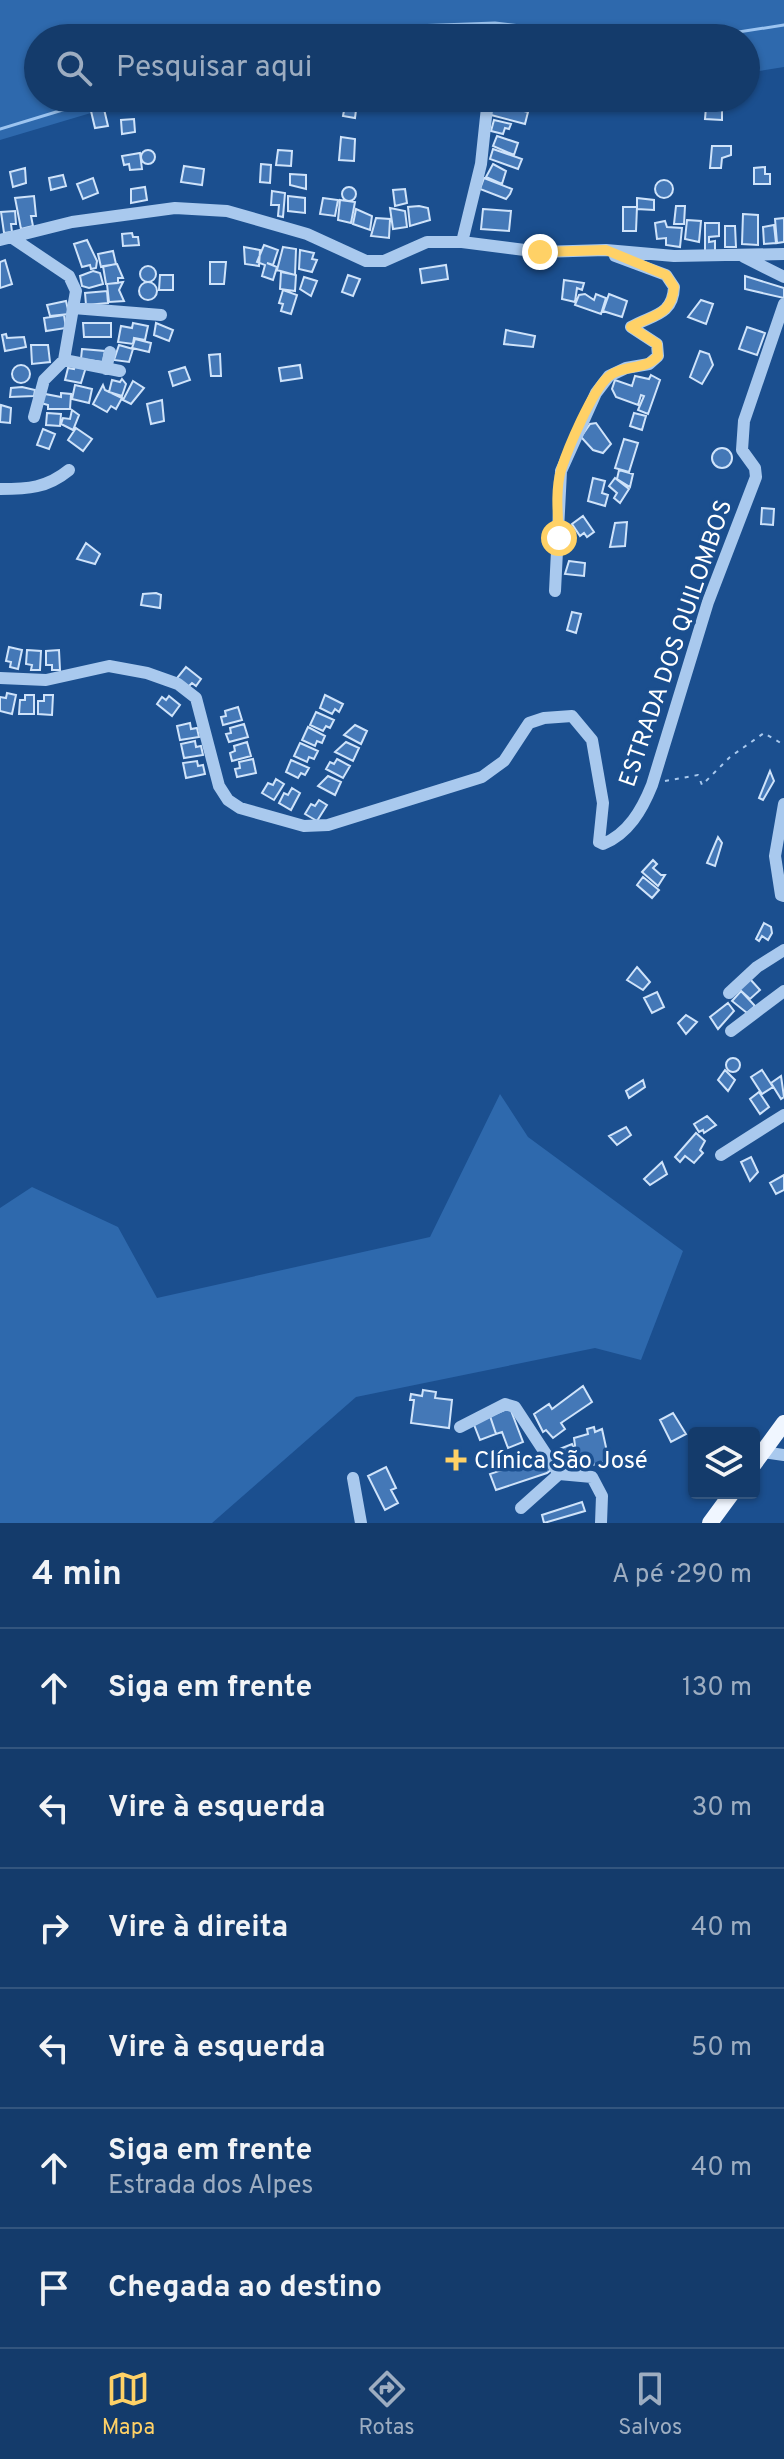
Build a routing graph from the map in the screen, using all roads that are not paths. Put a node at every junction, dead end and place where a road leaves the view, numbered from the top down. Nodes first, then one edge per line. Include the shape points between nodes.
1 (487, 112) edge
2 (6, 238) edge
3 (462, 242) junction
4 (606, 250) junction
5 (784, 254) edge
6 (742, 255) junction
7 (784, 277) edge
8 (784, 304) edge
9 (73, 308) junction
10 (161, 315) dead end
11 (110, 352) dead end
12 (64, 360) junction
13 (34, 417) dead end
14 (69, 470) dead end
15 (0, 489) edge
16 (555, 591) dead end
17 (0, 678) edge
18 (784, 804) edge
19 (784, 896) edge
20 (784, 950) edge
21 (784, 991) edge
22 (729, 993) dead end
23 (731, 1031) dead end
24 (784, 1115) edge
25 (721, 1155) dead end
26 (784, 1423) edge
27 (460, 1427) dead end
28 (760, 1455) edge
29 (784, 1455) edge
30 (760, 1458) edge
31 (559, 1474) junction
32 (353, 1478) dead end
33 (728, 1499) edge
34 (521, 1508) dead end
35 (361, 1523) edge
36 (601, 1523) edge
37 (710, 1523) edge

1 - 3 street via 481,164
2 - 3 street via 72,222 175,208 227,211 307,234 366,261 384,261 427,242
2 - 9 street via 69,276 76,291
3 - 4 street via 540,252
4 - 6 street
4 - 16 street via 666,275 674,297 663,314 631,327 657,344 658,356 649,364 609,376 561,471
5 - 6 street
6 - 7 street
8 - 17 street, ESTRADA DOS QUILOMBOS via 744,421 742,450 756,477 687,666 652,785 619,837 599,842 603,803 592,740 572,716 529,723 504,761 482,777 328,825 304,826 228,800 219,786 196,698 178,684 109,666 46,680
9 - 10 street
9 - 12 street
11 - 12 street via 113,370
12 - 13 street via 44,380
14 - 15 street via 52,484
18 - 19 street via 775,856
20 - 22 street
21 - 23 street
24 - 25 street
26 - 28 main road
27 - 31 street via 505,1404 515,1407
29 - 30 street
31 - 34 street
31 - 36 street via 592,1477 602,1496
32 - 35 street
33 - 37 main road

